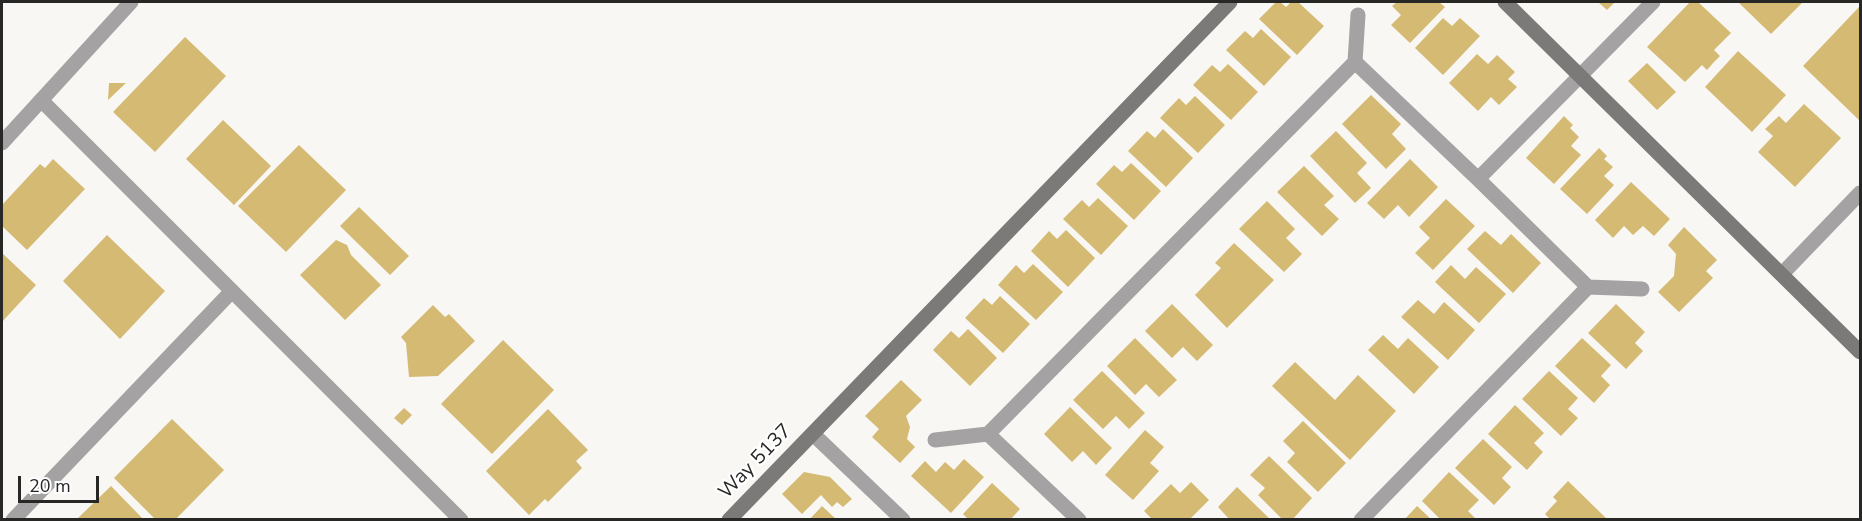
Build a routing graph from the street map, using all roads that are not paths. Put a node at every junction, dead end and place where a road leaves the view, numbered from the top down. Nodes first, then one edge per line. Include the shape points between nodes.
1 (131, 2) edge
2 (1230, 2) edge
3 (1505, 2) edge
4 (1653, 2) edge
5 (1358, 15) dead end
6 (1355, 62) junction
7 (1580, 77) junction
8 (41, 100) junction
9 (2, 143) edge
10 (1478, 179) junction
11 (1860, 193) edge
12 (1782, 274) junction
13 (1588, 287) junction
14 (1642, 289) dead end
15 (232, 291) junction
16 (1860, 352) edge
17 (813, 434) junction
18 (988, 434) junction
19 (935, 440) dead end
20 (13, 519) edge
21 (461, 519) edge
22 (729, 519) edge
23 (903, 519) edge
24 (1079, 519) edge
25 (1361, 519) edge

1 - 8 street
2 - 17 street, Way 5137
3 - 7 street
4 - 7 street
5 - 6 street
6 - 10 street
6 - 18 street
7 - 10 street
7 - 12 street
8 - 9 street
8 - 15 street
10 - 13 street
11 - 12 street
12 - 16 street
13 - 14 street
13 - 25 street
15 - 20 street
15 - 21 street
17 - 22 street, Way 5137
17 - 23 street
18 - 19 street
18 - 24 street

